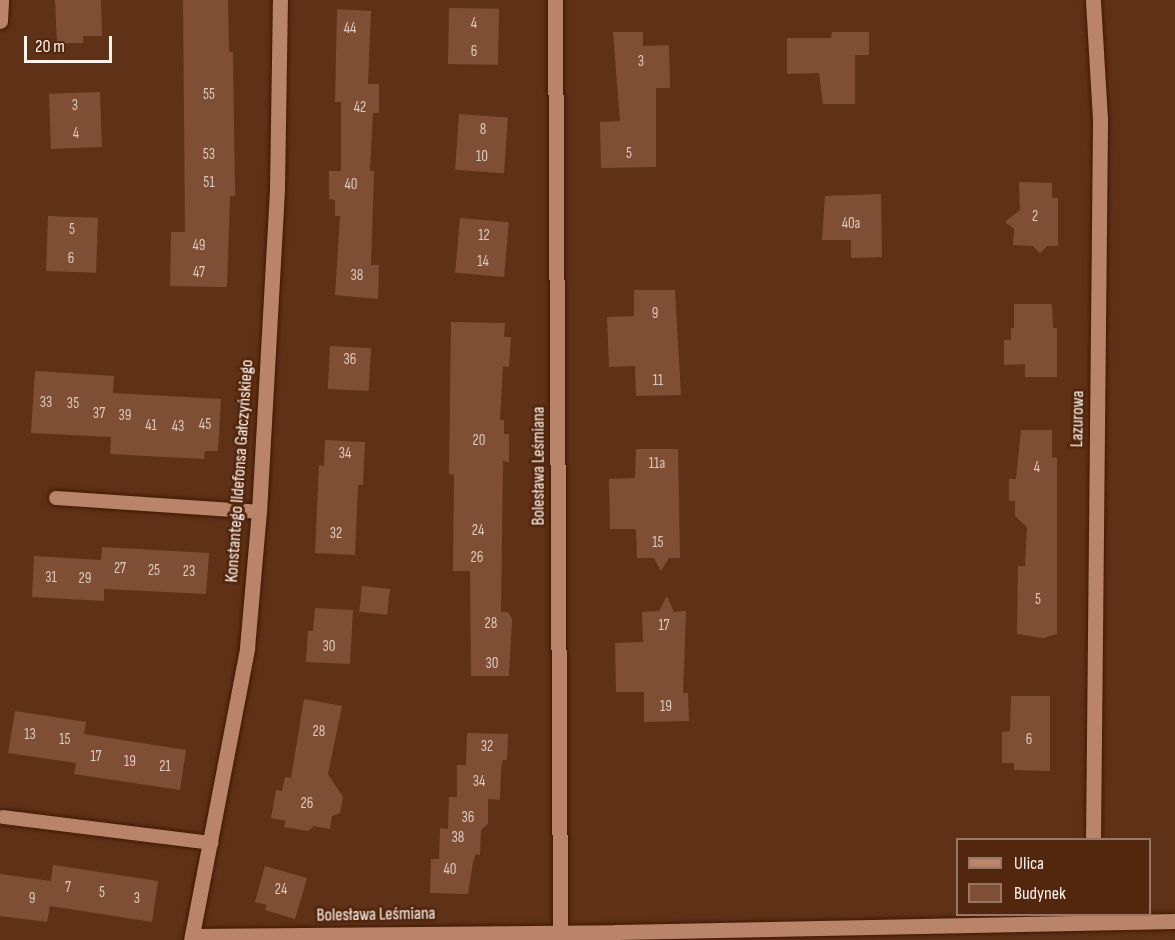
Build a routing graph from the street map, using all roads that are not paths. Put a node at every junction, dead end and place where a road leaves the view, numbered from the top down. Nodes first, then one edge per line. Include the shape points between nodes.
1 (1, 0) edge
2 (280, 0) edge
3 (555, 0) edge
4 (1094, 0) edge
5 (0, 21) edge
6 (56, 498) dead end
7 (259, 512) junction
8 (3, 817) dead end
9 (1093, 838) edge
10 (211, 843) junction
11 (1092, 919) edge
12 (1175, 921) edge
13 (560, 931) junction
14 (616, 936) edge
15 (192, 938) edge

1 - 5 street
2 - 7 street, Konstantego Ildefonsa Gałczyńskiego via 277,188
3 - 13 street, Bolesława Leśmiana
4 - 9 street, Lazurowa via 1100,119
6 - 7 lane
7 - 10 street, Konstantego Ildefonsa Gałczyńskiego via 247,648
8 - 10 lane
10 - 15 street, Konstantego Ildefonsa Gałczyńskiego
11 - 12 street, Bolesława Leśmiana
11 - 14 street, Bolesława Leśmiana
13 - 14 street, Bolesława Leśmiana
13 - 15 street, Bolesława Leśmiana

